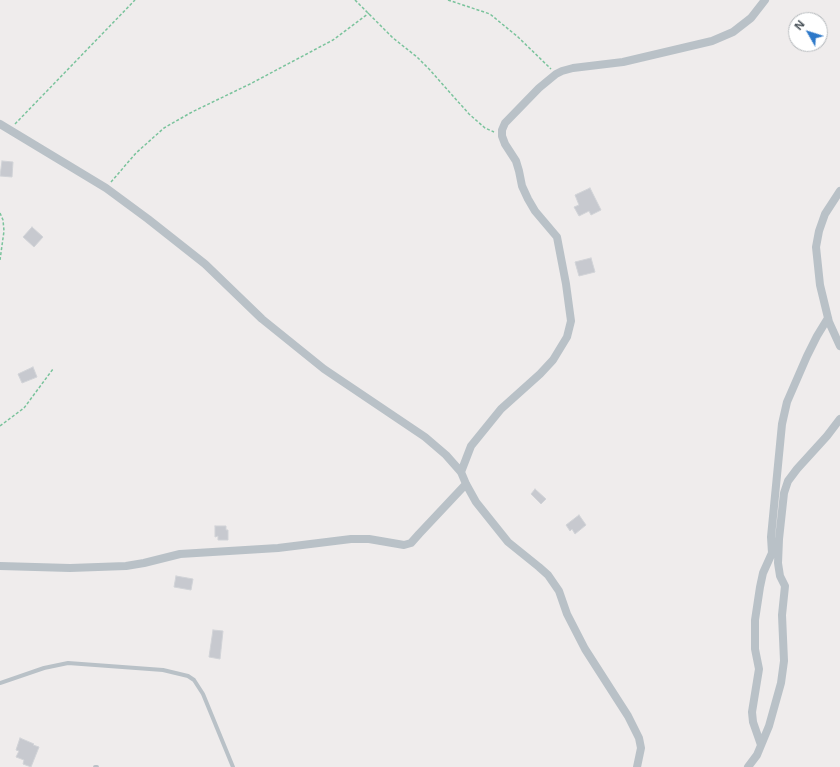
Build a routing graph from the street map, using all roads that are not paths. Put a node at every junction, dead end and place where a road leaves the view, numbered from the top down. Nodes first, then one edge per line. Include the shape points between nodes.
1 (765, 0) edge
2 (0, 124) edge
3 (840, 191) edge
4 (828, 318) junction
5 (840, 346) edge
6 (840, 419) edge
7 (461, 472) junction
8 (466, 484) junction
9 (0, 566) edge
10 (0, 684) edge
11 (761, 745) junction
12 (233, 767) edge
13 (637, 767) edge
14 (748, 767) edge

1 - 7 street via 751,18 733,32 712,41 623,62 573,68 556,74 505,123 502,130 505,144 518,166 522,186 534,211 557,237 571,321 568,336 553,360 501,409 471,446
2 - 7 street via 106,188 205,264 262,319 324,369 425,437
3 - 4 street via 825,214 816,247 820,285
4 - 5 street
4 - 11 street via 806,356 787,402 782,424 771,537 772,553 763,573 755,620 755,648 759,669 752,712
6 - 11 street via 796,469 784,493 778,563 785,586 782,615 784,661 770,726
7 - 8 street
8 - 9 street via 411,542 404,545 369,539 351,539 278,548 180,554 126,566
8 - 13 street via 476,502 508,542 548,575 559,591 567,614 585,649 628,716 639,738 641,748
10 - 12 lane via 44,668 68,663 163,670 188,676 194,680 203,694
11 - 14 street

